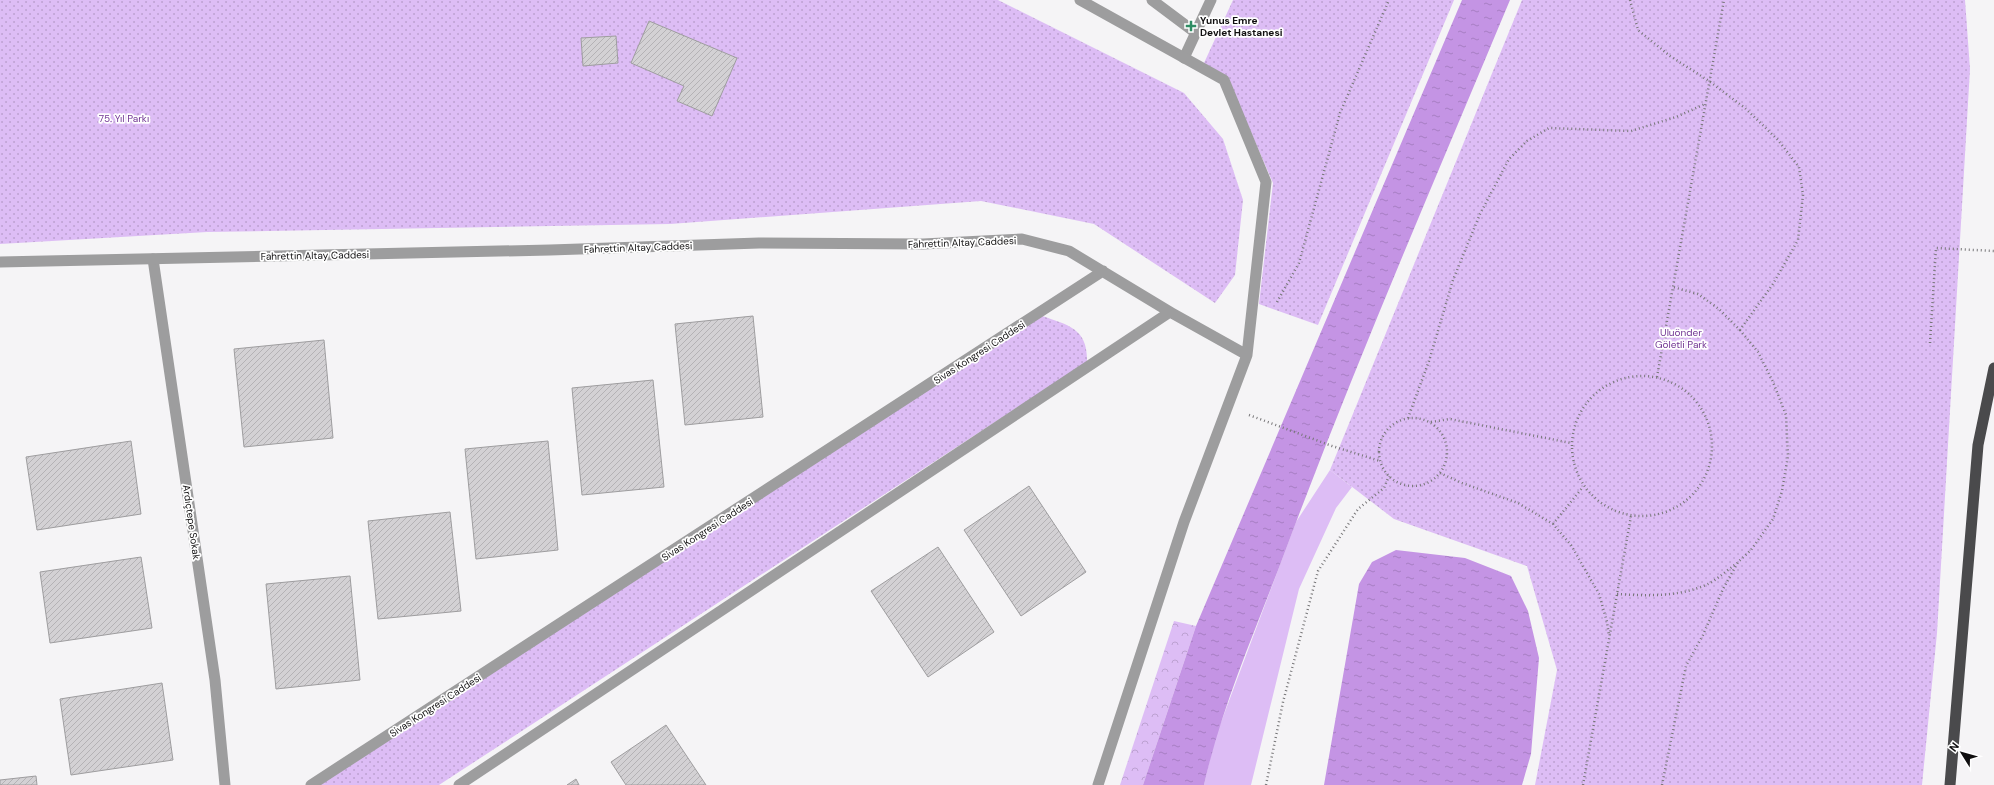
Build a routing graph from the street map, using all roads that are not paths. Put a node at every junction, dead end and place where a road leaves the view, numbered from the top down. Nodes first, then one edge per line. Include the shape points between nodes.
1 (1080, 0) edge
2 (1152, 0) edge
3 (1211, 0) edge
4 (1196, 33) junction
5 (1184, 58) junction
6 (153, 259) junction
7 (0, 262) edge
8 (1103, 272) junction
9 (1170, 312) junction
10 (1248, 355) junction
11 (1994, 368) edge
12 (225, 785) edge
13 (311, 785) edge
14 (459, 785) edge
15 (1098, 785) edge
16 (1950, 785) edge

1 - 5 street
2 - 4 street
3 - 4 street
4 - 5 street
5 - 10 street via 1224,80 1266,182
6 - 7 street, Fahrettin Altay Caddesi
6 - 8 street, Fahrettin Altay Caddesi via 759,243 923,244 1022,239 1069,251
6 - 12 street, Ardıçtepe Sokak via 215,680
8 - 9 street, Fahrettin Altay Caddesi
8 - 13 street, Sivas Kongresi Caddesi
9 - 10 street, Fahrettin Altay Caddesi
9 - 14 street
10 - 15 street via 1184,522
11 - 16 highway via 1978,445

